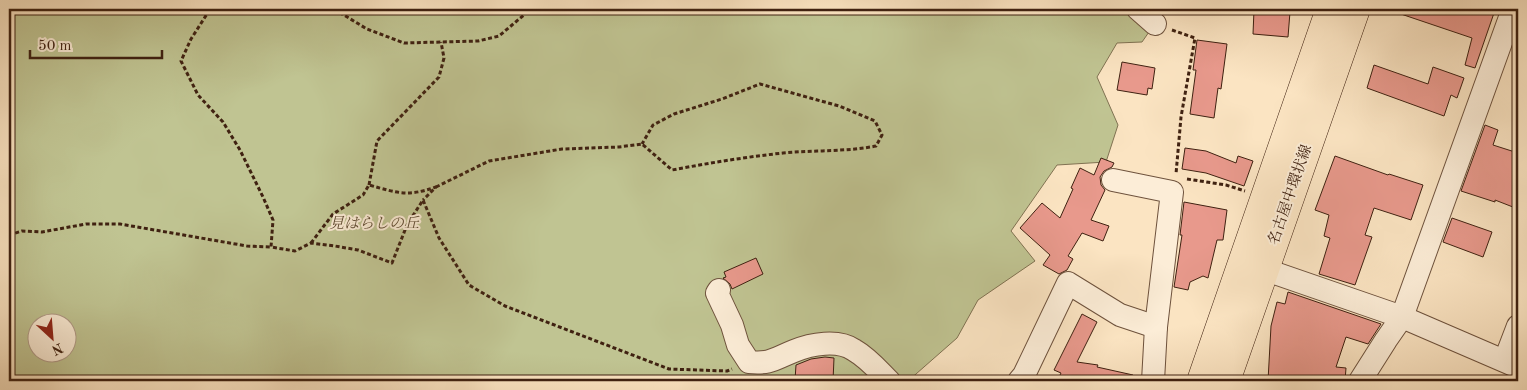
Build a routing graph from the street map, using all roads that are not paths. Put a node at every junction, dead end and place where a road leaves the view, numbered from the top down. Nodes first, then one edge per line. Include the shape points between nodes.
1 (1138, 9) edge
2 (1330, 9) edge
3 (1356, 9) edge
4 (1513, 9) edge
5 (1155, 24) road end
6 (1512, 35) edge
7 (1113, 180) dead end
8 (1266, 270) junction
9 (719, 290) dead end
10 (1402, 317) junction
11 (1518, 326) edge
12 (1156, 327) junction
13 (1512, 364) edge
14 (889, 381) edge
15 (1019, 381) edge
16 (1153, 381) edge
17 (1201, 381) edge
18 (1226, 381) edge
19 (1360, 381) edge

1 - 5 street
2 - 17 main road, 名古屋中環状線
3 - 8 main road, 名古屋中環状線
4 - 6 street
6 - 10 street
7 - 12 street via 1172,192
8 - 10 street
8 - 18 main road, 名古屋中環状線
9 - 14 street via 717,293 738,345 749,362 767,363 795,350 838,344 853,349
10 - 13 street
10 - 19 street
11 - 13 street
12 - 15 street via 1120,314 1068,283
12 - 16 street

